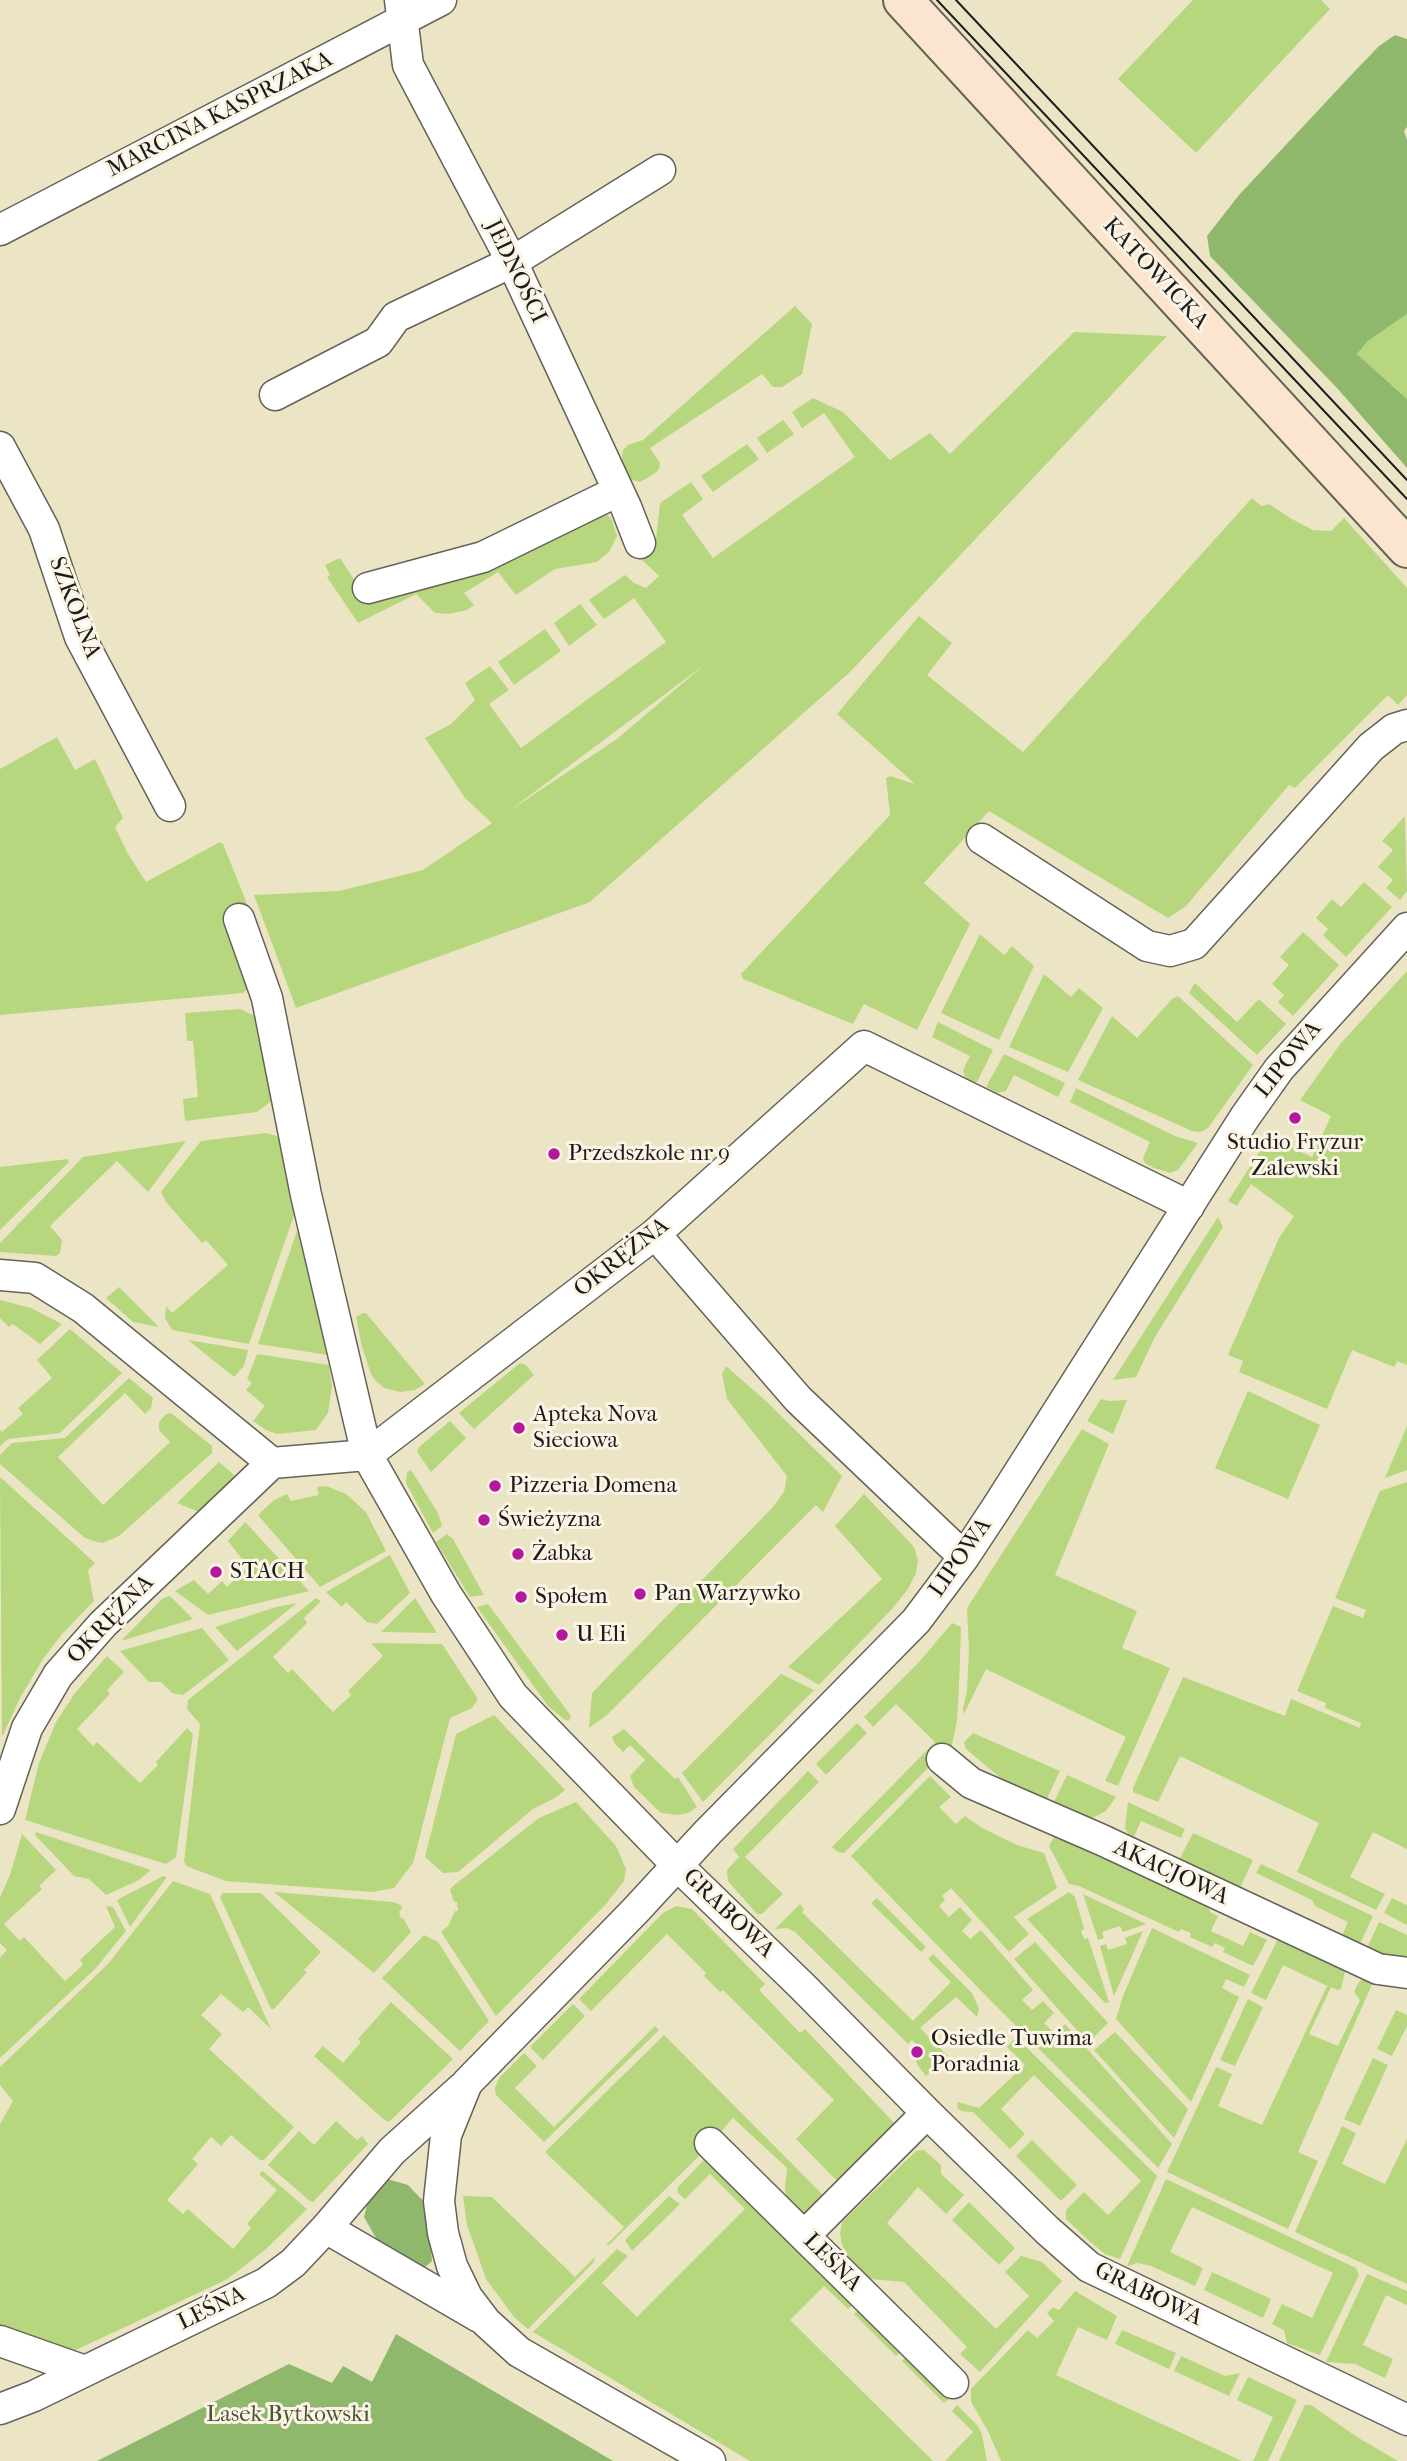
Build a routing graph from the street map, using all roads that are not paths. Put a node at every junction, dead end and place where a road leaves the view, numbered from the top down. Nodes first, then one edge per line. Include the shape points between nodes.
1 (440, 0) edge
2 (903, 0) edge
3 (402, 10) edge
4 (660, 170) dead end
5 (0, 230) edge
6 (512, 262) junction
7 (275, 395) dead end
8 (0, 447) edge
9 (618, 491) junction
10 (640, 543) dead end
11 (1407, 548) edge
12 (368, 588) dead end
13 (1407, 725) edge
14 (170, 806) dead end
15 (982, 839) dead end
16 (239, 919) dead end
17 (1407, 928) edge
18 (1189, 1206) junction
19 (655, 1234) junction
20 (0, 1275) edge
21 (367, 1455) junction
22 (271, 1463) junction
23 (964, 1557) junction
24 (942, 1759) dead end
25 (0, 1809) edge
26 (677, 1865) junction
27 (1407, 1973) edge
28 (467, 2083) junction
29 (927, 2113) junction
30 (710, 2143) dead end
31 (326, 2228) junction
32 (804, 2236) junction
33 (486, 2322) junction
34 (0, 2341) edge
35 (85, 2371) junction
36 (953, 2384) dead end
37 (0, 2409) edge
38 (1407, 2420) edge
39 (710, 2461) edge

1 - 3 street, MARCINA KASPRZAKA
2 - 11 main road, KATOWICKA
3 - 5 street, MARCINA KASPRZAKA
3 - 6 street, JEDNOŚCI via 408,65
4 - 6 street
6 - 7 street via 396,317 378,342
6 - 9 street, JEDNOŚCI
8 - 14 street, SZKOLNA via 44,528 80,638
9 - 10 street, JEDNOŚCI
9 - 12 street via 483,557
13 - 15 street via 1371,747 1194,944 1170,951 1147,946
16 - 21 street via 267,998 306,1195
17 - 18 street, LIPOWA via 1279,1069
18 - 19 street, OKRĘŻNA via 864,1046
18 - 23 street, LIPOWA
19 - 21 street, OKRĘŻNA
19 - 23 street via 798,1399
20 - 22 street via 34,1278 83,1308
21 - 22 street
21 - 26 street via 446,1594 513,1696
22 - 25 street, OKRĘŻNA via 103,1624 58,1675 27,1728
23 - 26 street, LIPOWA via 916,1621
24 - 27 street, AKACJOWA via 971,1783 1378,1969
26 - 28 street, LEŚNA
26 - 29 street, GRABOWA
28 - 31 street, LEŚNA via 392,2151
28 - 33 street, LEŚNA via 446,2135 439,2201 452,2266
29 - 32 street
29 - 38 street, GRABOWA via 1089,2267
30 - 32 street, LEŚNA
31 - 33 street, LEŚNA
31 - 35 street, LEŚNA via 293,2263 266,2283
32 - 36 street, LEŚNA
33 - 39 street, LEŚNA via 519,2352
34 - 35 street
35 - 37 street, LEŚNA

